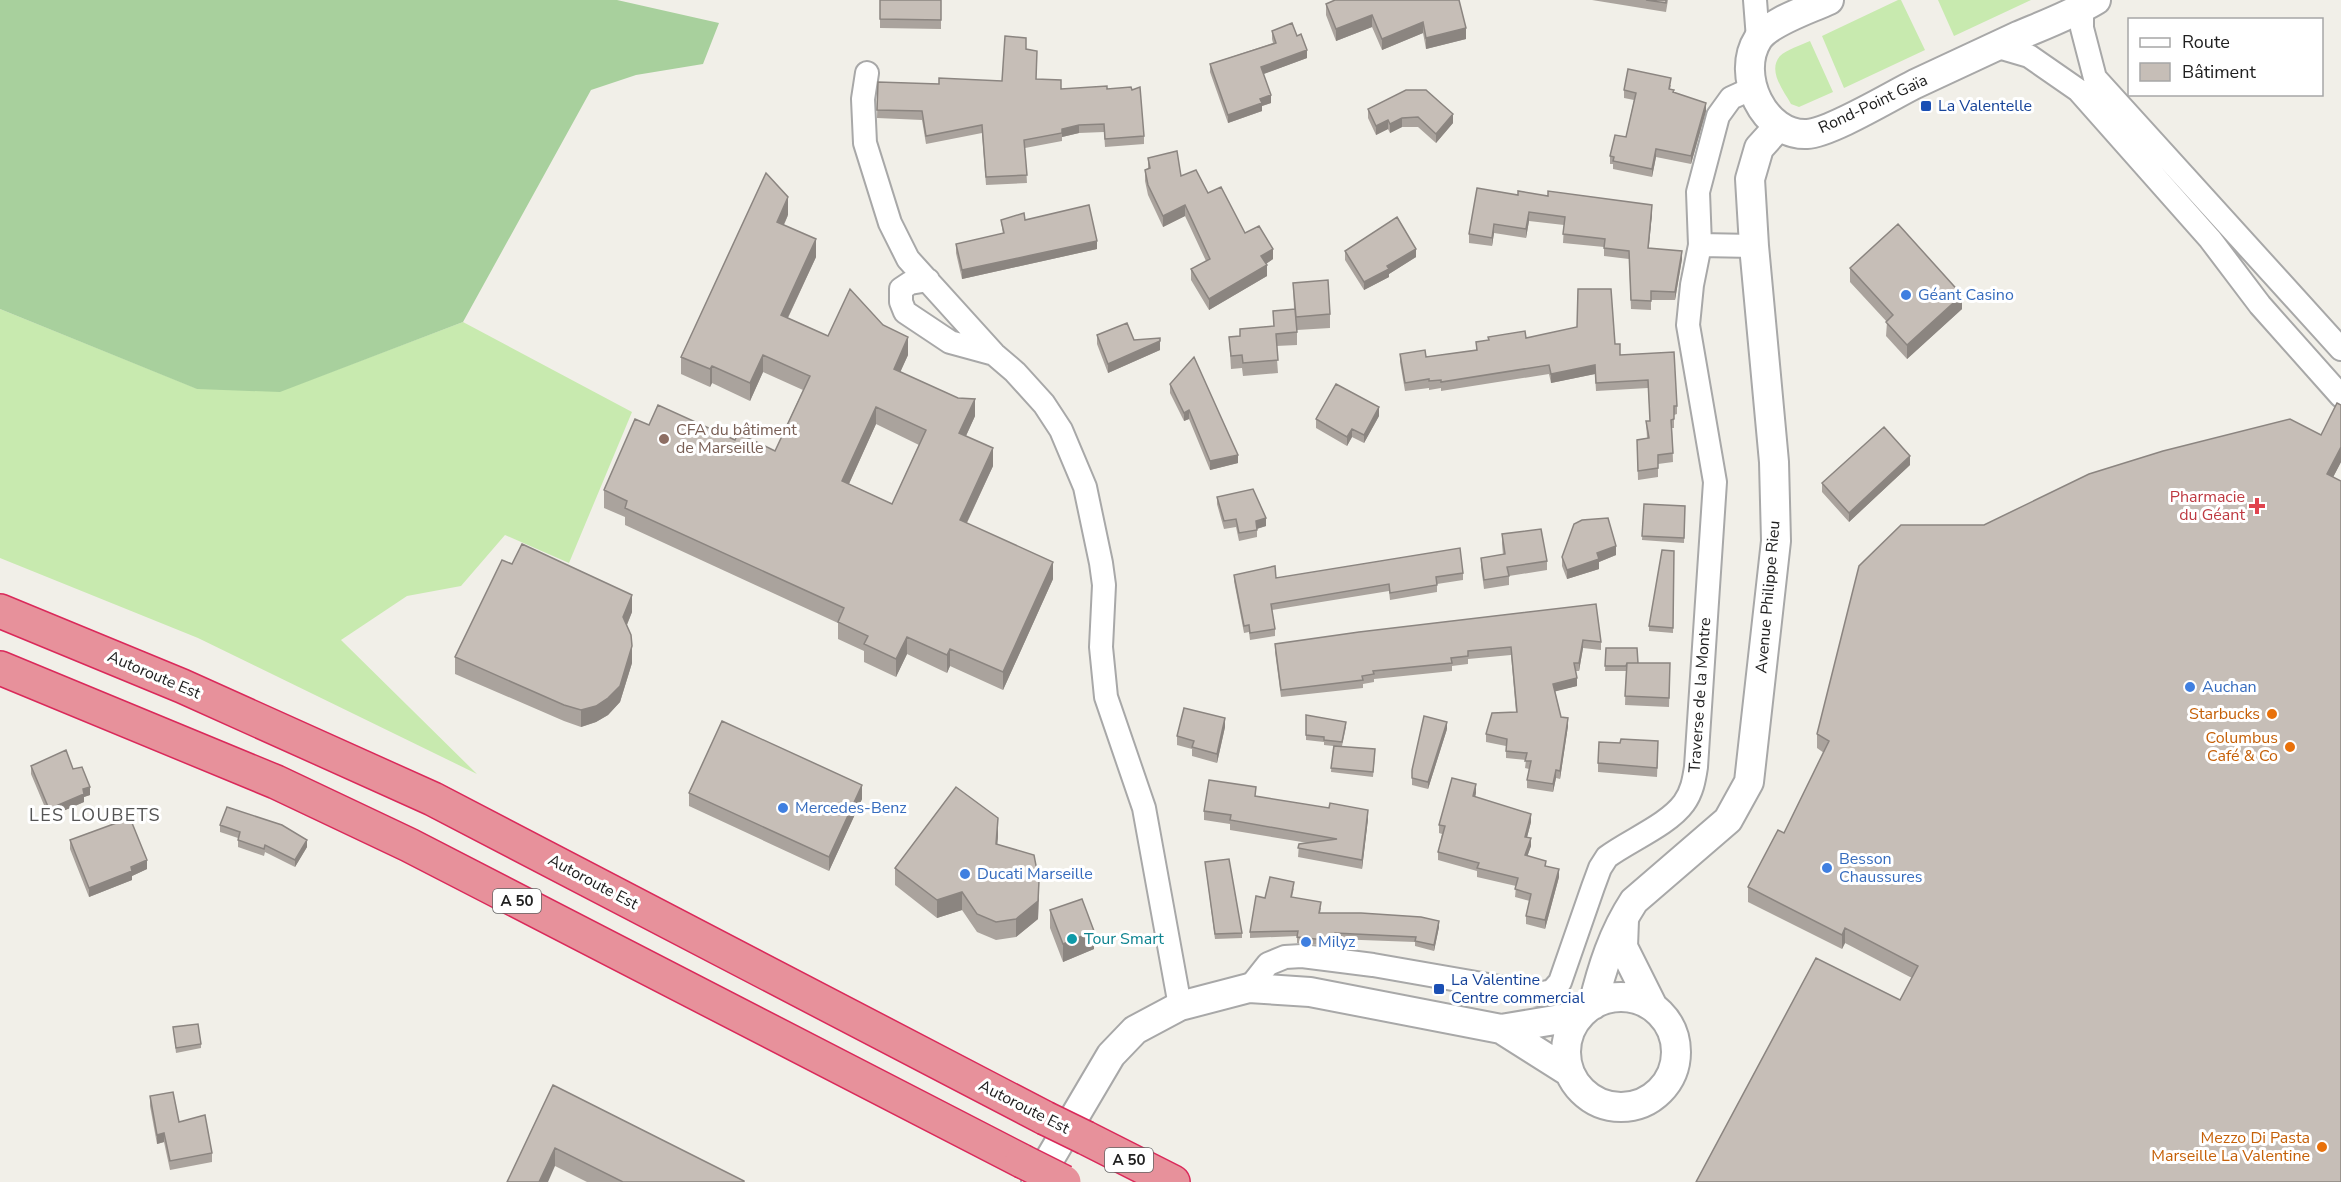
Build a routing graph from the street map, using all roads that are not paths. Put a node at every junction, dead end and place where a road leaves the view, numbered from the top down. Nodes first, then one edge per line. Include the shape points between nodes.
1 (1755, 0) edge
2 (1810, 2) edge
3 (2089, 4) edge
4 (1758, 39) junction
5 (1995, 46) junction
6 (867, 72) dead end
7 (1754, 88) junction
8 (1778, 127) junction
9 (1700, 245) junction
10 (1754, 246) junction
11 (928, 280) junction
12 (2341, 349) edge
13 (994, 354) junction
14 (2341, 396) edge
15 (0, 611) edge
16 (0, 668) edge
17 (1624, 916) junction
18 (1248, 988) junction
19 (1180, 1006) junction
20 (1653, 1007) junction
21 (1586, 1010) junction
22 (1501, 1029) junction
23 (1569, 1072) junction
24 (1029, 1171) edge
25 (1064, 1182) edge
26 (1173, 1182) edge

1 - 4 street
2 - 4 street
3 - 5 street, Rond-Point Gaïa
3 - 12 street via 2082,28 2095,78
4 - 7 street via 1750,74
5 - 8 street, Rond-Point Gaïa via 1834,125 1809,134
5 - 14 street via 2029,56 2078,90
6 - 11 street via 862,118 877,186 908,259
7 - 8 street via 1760,107
7 - 9 street, Traverse de la Montre via 1731,98 1718,116 1698,192
8 - 10 street, Avenue Philippe Rieu via 1758,148 1750,179
9 - 10 street
9 - 18 street, Traverse de la Montre via 1689,325 1715,482 1696,767 1684,803 1604,862 1560,982 1552,991 1539,994 1302,956 1268,964
10 - 17 street, Avenue Philippe Rieu via 1774,462 1776,541 1749,782 1728,820 1634,901
11 - 13 street
11 - 13 street via 910,283 902,289 900,302 905,312 950,342
13 - 19 street via 1044,404 1061,430 1084,487 1104,585 1101,647 1106,697 1144,808
15 - 26 highway, Autoroute Est / A 50, bridge via 182,686 433,799
16 - 24 highway, A 50 via 276,782 398,840
17 - 20 street via 1623,947
17 - 21 street, Avenue Philippe Rieu
18 - 19 street
18 - 22 street via 1310,992
19 - 24 street via 1135,1030 1111,1055
20 - 21 street via 1623,997 1607,998
20 - 23 street via 1667,1020 1675,1037 1677,1056 1673,1075 1655,1096 1629,1108 1611,1107 1578,1088
21 - 22 street
21 - 23 street via 1569,1033 1565,1052
22 - 23 street
24 - 25 highway, A 50, bridge

